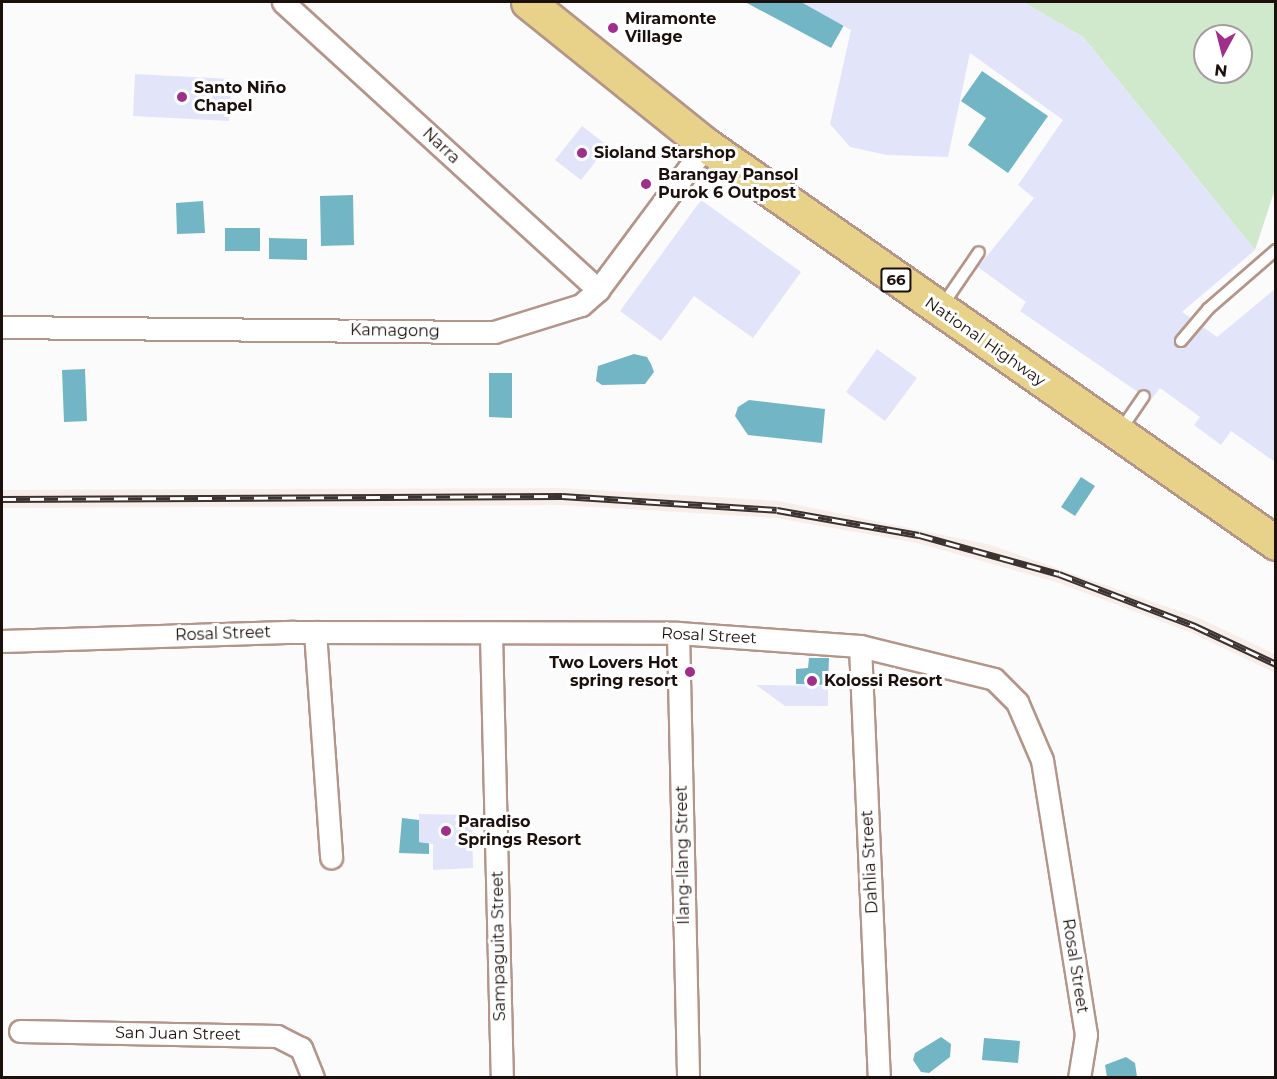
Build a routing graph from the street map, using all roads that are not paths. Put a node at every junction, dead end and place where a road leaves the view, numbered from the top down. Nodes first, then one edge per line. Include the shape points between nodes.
1 (283, 2) edge
2 (528, 2) edge
3 (706, 145) junction
4 (1275, 250) edge
5 (979, 252) dead end
6 (598, 290) junction
7 (939, 311) junction
8 (2, 327) edge
9 (1181, 341) dead end
10 (1144, 396) dead end
11 (1117, 435) junction
12 (1275, 543) edge
13 (315, 632) junction
14 (678, 633) junction
15 (491, 634) junction
16 (2, 641) edge
17 (860, 645) junction
18 (331, 857) dead end
19 (20, 1031) dead end
20 (313, 1077) edge
21 (502, 1077) edge
22 (688, 1077) edge
23 (879, 1077) edge
24 (1078, 1077) edge

1 - 6 street, Narra
2 - 3 main road, National Highway / 66
3 - 6 street, Kamagong
3 - 7 main road, National Highway / 66
4 - 9 lane via 1208,309
5 - 7 lane
6 - 8 street, Kamagong via 581,305 494,332
7 - 11 main road, National Highway / 66
10 - 11 lane
11 - 12 main road, National Highway / 66
13 - 15 street, Rosal Street
13 - 16 street, Rosal Street
13 - 18 street
14 - 15 street, Rosal Street
14 - 17 street, Rosal Street
14 - 22 street, Ilang-Ilang Street
15 - 21 street, Sampaguita Street
17 - 23 street, Dahlia Street
17 - 24 street, Rosal Street via 994,679 1017,702 1042,760 1086,1035
19 - 20 street, San Juan Street via 277,1036 301,1048

